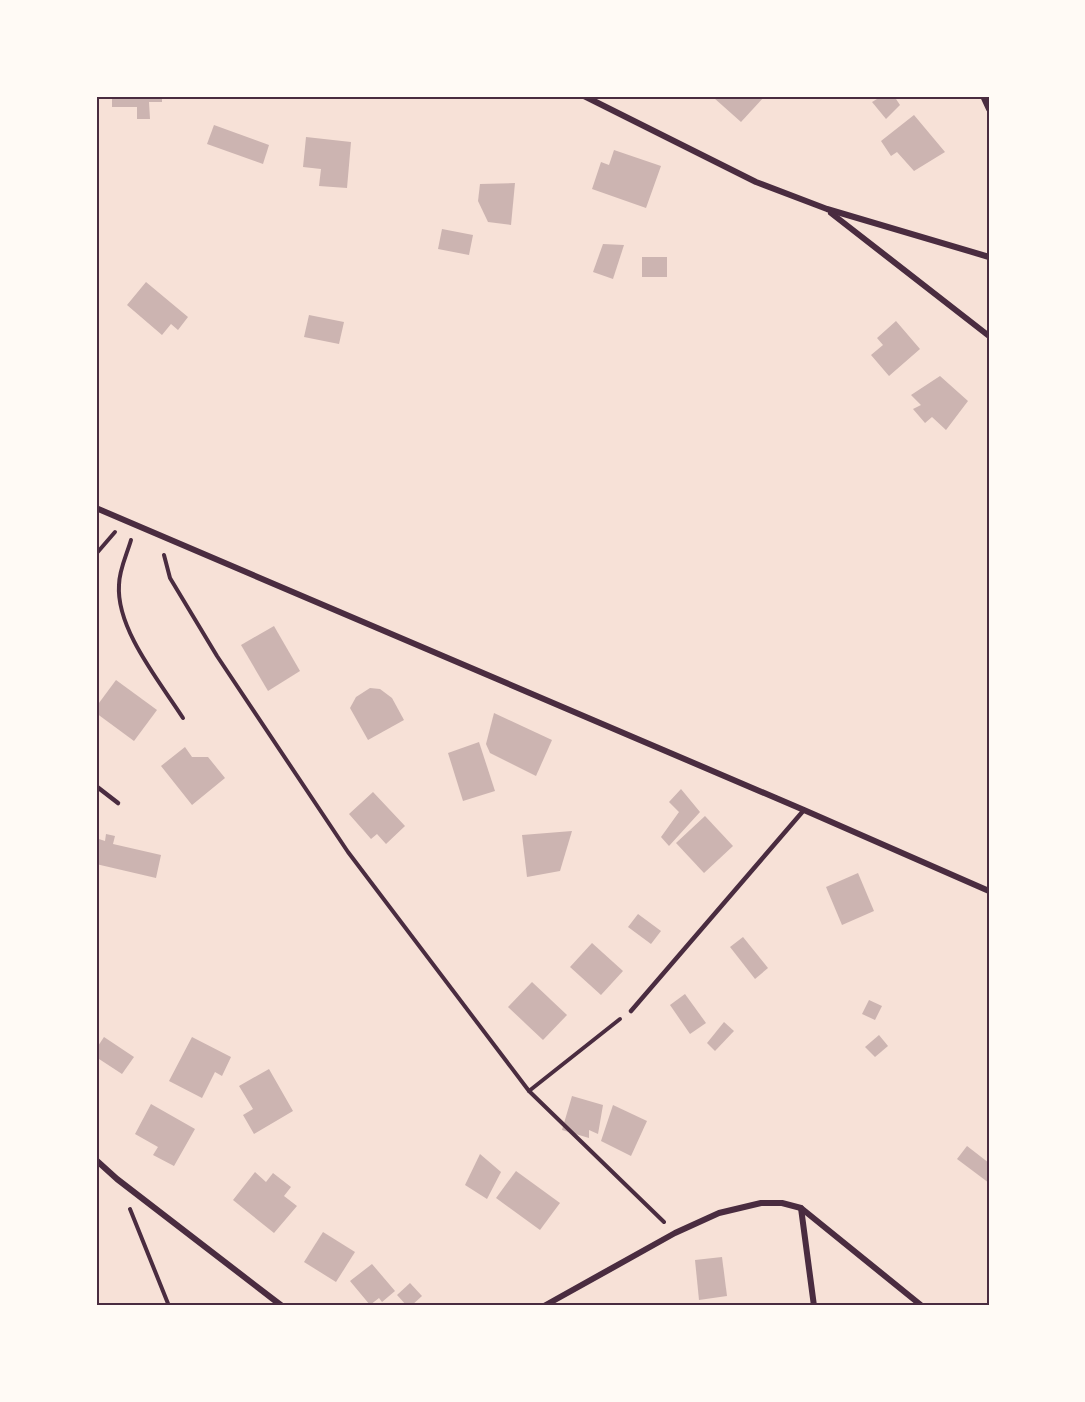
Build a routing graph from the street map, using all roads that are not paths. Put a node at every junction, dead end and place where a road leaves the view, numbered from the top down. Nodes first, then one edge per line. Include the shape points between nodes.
1 (584, 96) edge
2 (983, 96) edge
3 (989, 109) edge
4 (827, 209) junction
5 (989, 258) edge
6 (989, 336) edge
7 (96, 508) edge
8 (96, 786) edge
9 (118, 803) dead end
10 (804, 810) junction
11 (989, 891) edge
12 (631, 1011) road end
13 (96, 1160) edge
14 (801, 1208) junction
15 (282, 1306) edge
16 (544, 1306) edge
17 (814, 1306) edge
18 (922, 1306) edge

1 - 4 street via 756,182
2 - 3 street
4 - 5 street
4 - 6 street
7 - 10 street
8 - 9 lane
10 - 11 street
10 - 12 lane
13 - 15 street
14 - 16 street via 760,1203 719,1213
14 - 17 street
14 - 18 street

